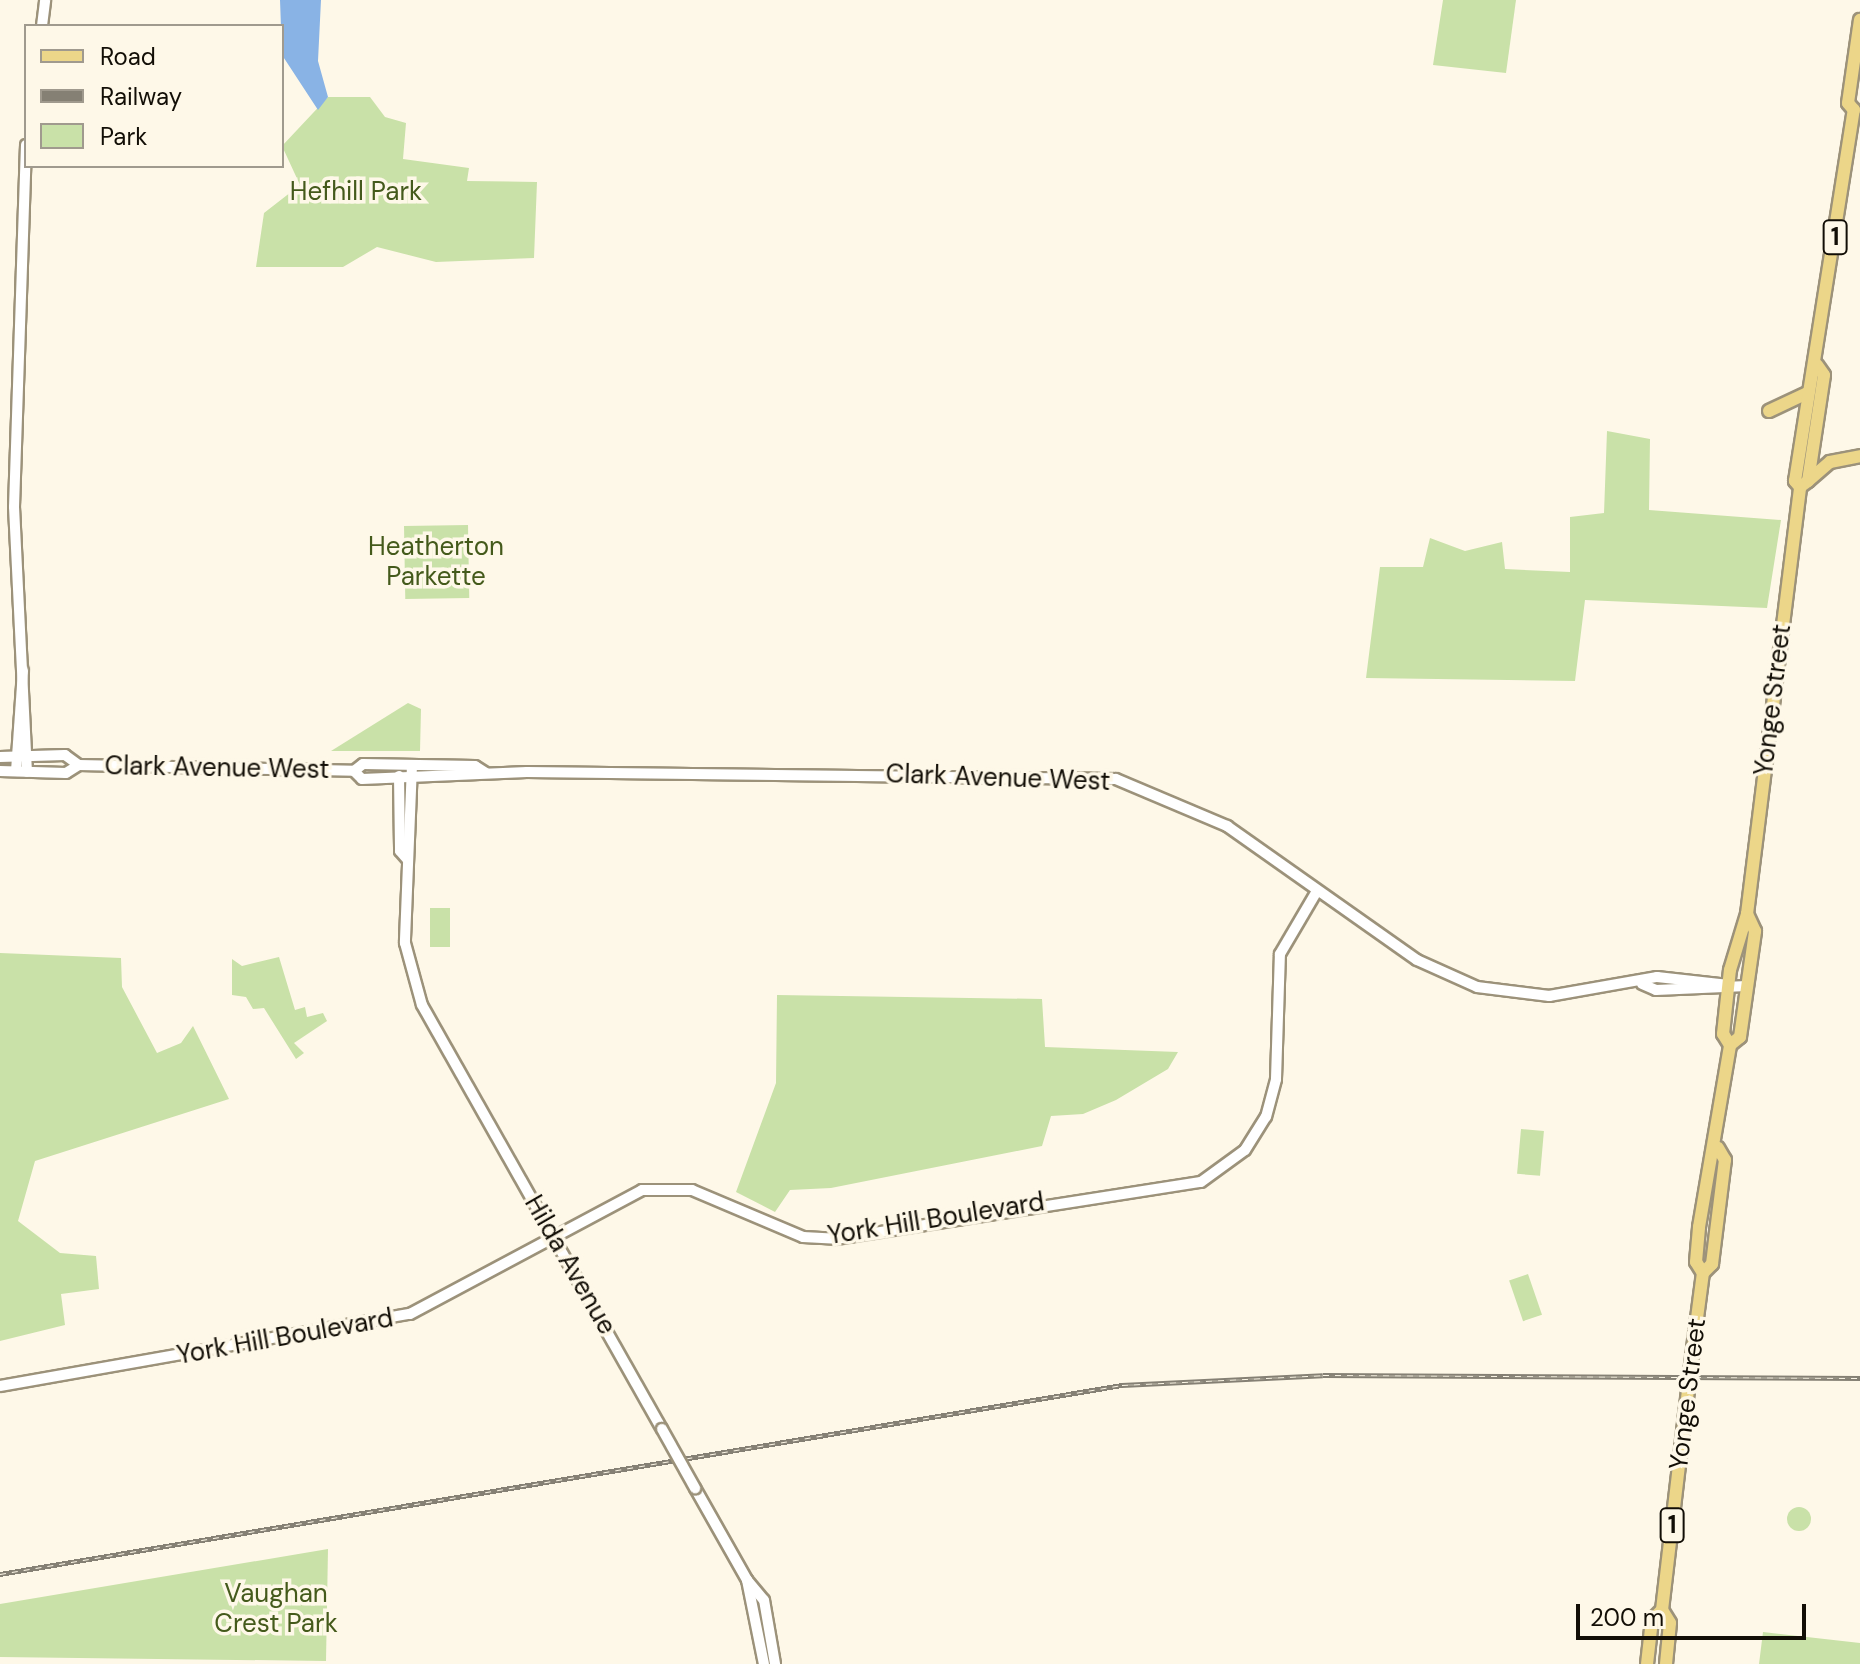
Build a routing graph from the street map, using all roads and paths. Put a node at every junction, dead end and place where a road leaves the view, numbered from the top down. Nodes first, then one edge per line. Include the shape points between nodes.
1 (45, 0) edge
2 (1860, 20) edge
3 (42, 24) edge
4 (1857, 109) edge
5 (25, 168) edge
6 (1817, 365) junction
7 (1807, 393) junction
8 (1769, 411) dead end
9 (1860, 456) edge
10 (1804, 484) junction
11 (22, 756) junction
12 (0, 757) edge
13 (79, 765) junction
14 (400, 765) junction
15 (412, 765) junction
16 (0, 771) edge
17 (354, 771) junction
18 (21, 772) junction
19 (486, 773) junction
20 (399, 779) junction
21 (411, 779) junction
22 (407, 859) junction
23 (1317, 891) junction
24 (1747, 914) junction
25 (1729, 985) junction
26 (1747, 986) junction
27 (1730, 1045) junction
28 (554, 1237) junction
29 (0, 1386) edge
30 (747, 1580) junction
31 (1662, 1610) junction
32 (764, 1664) edge
33 (775, 1664) edge
34 (1647, 1664) edge
35 (1666, 1664) edge

1 - 3 street
2 - 4 main road, Yonge Street / 1 via 1848,103
4 - 6 main road, Yonge Street / 1
5 - 11 street via 14,507
6 - 7 main road, Yonge Street / 1
6 - 10 main road, Yonge Street / 1 via 1824,375
7 - 8 main road
7 - 10 main road, Yonge Street / 1 via 1795,481
9 - 10 main road via 1830,462
10 - 24 main road, Yonge Street / 1
11 - 12 street, Clark Avenue West
11 - 13 street, Clark Avenue West via 65,755
11 - 18 street
13 - 17 street, Clark Avenue West
13 - 18 street, Clark Avenue West via 66,773
14 - 15 street, Clark Avenue West
14 - 17 street, Clark Avenue West via 363,764
14 - 20 street, Hilda Avenue
15 - 19 street, Clark Avenue West via 475,766
15 - 21 street, Hilda Avenue
16 - 18 street, Clark Avenue West
17 - 20 street, Clark Avenue West via 362,779
19 - 21 street, Clark Avenue West
19 - 23 street, Clark Avenue West via 1116,779 1186,803
20 - 21 street, Clark Avenue West
20 - 22 street, Hilda Avenue via 400,851
21 - 22 street, Hilda Avenue
22 - 28 street, Hilda Avenue via 407,962 422,1005
23 - 25 street, Clark Avenue West via 1417,960 1477,987 1549,996 1642,984 1657,977
23 - 28 street, York Hill Boulevard via 1280,954 1276,1079 1266,1117 1245,1150 1201,1182 836,1239 791,1233 692,1190 642,1190
24 - 25 main road, Yonge Street / 1
24 - 26 main road, Yonge Street / 1 via 1755,931
25 - 26 street, Clark Avenue West
25 - 27 main road, Yonge Street / 1 via 1723,1034
26 - 27 main road, Yonge Street / 1 via 1740,1037
27 - 31 main road, Yonge Street / 1, bridge via 1718,1148 1708,1157 1699,1227 1696,1262 1703,1273
28 - 29 street, York Hill Boulevard via 434,1305 383,1321
28 - 30 street, Hilda Avenue, bridge
30 - 32 street, Hilda Avenue
30 - 33 street via 764,1600
31 - 34 main road, Yonge Street / 1 via 1652,1620
31 - 35 main road, Yonge Street / 1 via 1670,1623

